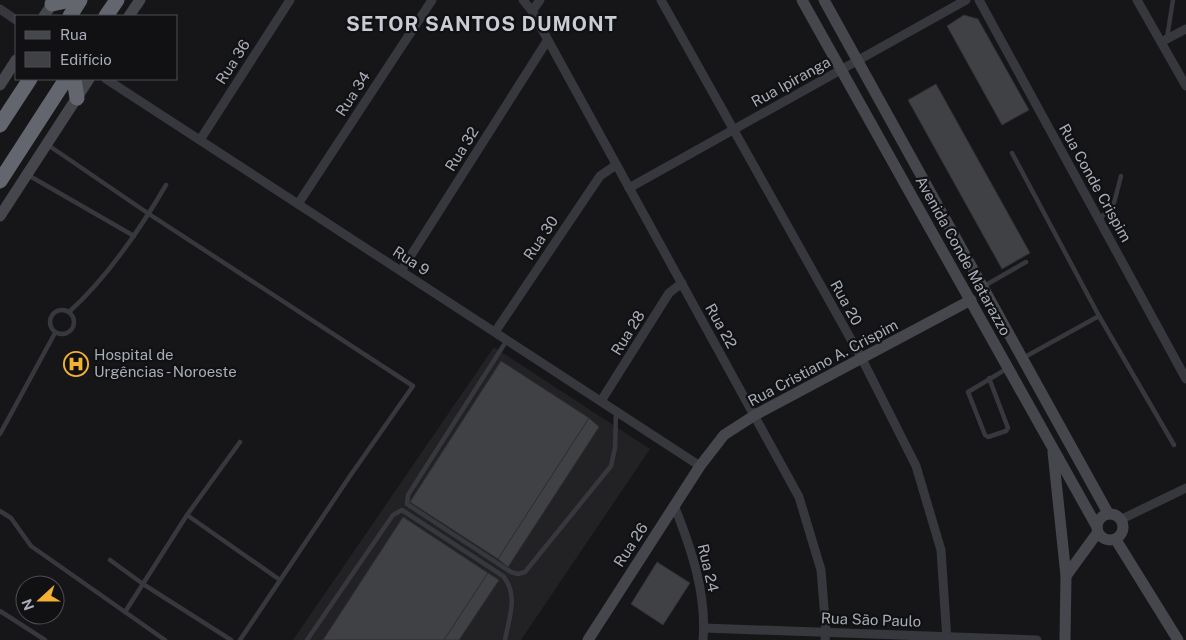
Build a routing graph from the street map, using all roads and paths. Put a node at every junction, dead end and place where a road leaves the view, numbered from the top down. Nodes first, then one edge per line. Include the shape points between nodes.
1 (71, 0) edge
2 (80, 0) edge
3 (117, 0) edge
4 (140, 0) edge
5 (290, 0) edge
6 (432, 0) edge
7 (522, 0) edge
8 (540, 0) edge
9 (661, 0) edge
10 (802, 0) edge
11 (824, 0) edge
12 (966, 0) edge
13 (979, 0) edge
14 (1137, 0) edge
15 (1173, 0) edge
16 (51, 7) edge
17 (0, 9) edge
18 (532, 12) junction
19 (71, 15) edge
20 (107, 15) edge
21 (130, 15) edge
22 (15, 19) edge
23 (1186, 29) edge
24 (547, 41) junction
25 (1164, 41) junction
26 (857, 60) junction
27 (15, 62) edge
28 (840, 69) junction
29 (29, 80) edge
30 (65, 80) edge
31 (74, 80) edge
32 (88, 80) edge
33 (108, 80) edge
34 (0, 85) edge
35 (1186, 86) edge
36 (77, 98) junction
37 (0, 125) edge
38 (733, 130) junction
39 (200, 140) junction
40 (47, 144) junction
41 (1012, 153) dead end
42 (616, 165) junction
43 (27, 174) junction
44 (1121, 176) dead end
45 (0, 181) edge
46 (166, 186) dead end
47 (629, 188) junction
48 (298, 204) junction
49 (149, 214) junction
50 (0, 216) edge
51 (1099, 220) junction
52 (134, 236) junction
53 (1026, 262) dead end
54 (401, 271) junction
55 (682, 283) junction
56 (982, 287) junction
57 (971, 300) junction
58 (69, 312) junction
59 (1099, 316) junction
60 (495, 332) junction
61 (55, 333) junction
62 (507, 340) junction
63 (862, 359) junction
64 (1022, 359) junction
65 (1009, 367) junction
66 (989, 378) junction
67 (1186, 379) edge
68 (601, 401) junction
69 (616, 411) junction
70 (755, 415) junction
71 (0, 434) edge
72 (240, 442) dead end
73 (1052, 445) junction
74 (1174, 445) dead end
75 (700, 466) junction
76 (1186, 488) edge
77 (674, 505) junction
78 (0, 511) edge
79 (1108, 513) junction
80 (187, 515) junction
81 (1122, 519) junction
82 (1097, 530) junction
83 (1116, 540) junction
84 (110, 560) dead end
85 (1066, 576) junction
86 (280, 580) junction
87 (143, 584) junction
88 (0, 610) edge
89 (125, 612) junction
90 (704, 628) junction
91 (826, 636) edge
92 (947, 638) edge
93 (1179, 638) edge
94 (45, 640) edge
95 (165, 640) edge
96 (231, 640) edge
97 (240, 640) edge
98 (307, 640) edge
99 (505, 640) edge
100 (588, 640) edge
101 (703, 640) edge
102 (1037, 640) edge
103 (1065, 640) edge

1 - 16 highway
2 - 19 highway
3 - 20 highway
4 - 21 street
5 - 39 street, Rua 36
6 - 48 street, Rua 34
7 - 18 street, Rua 22
8 - 18 street
9 - 38 street, Rua 20
10 - 28 street, Avenida Conde Matarazzo
11 - 26 street, Avenida Conde Matarazzo
12 - 26 street, Rua Ipiranga
13 - 51 street, Rua Conde Crispim
14 - 25 street
15 - 25 lane
17 - 22 street
18 - 24 street, Rua 22
23 - 25 street
24 - 42 street, Rua 22
24 - 54 street, Rua 32
25 - 35 street
26 - 28 street, Rua Ipiranga
26 - 56 street, Avenida Conde Matarazzo
27 - 34 street
28 - 38 street, Rua Ipiranga
28 - 57 street, Avenida Conde Matarazzo
29 - 37 highway
30 - 45 highway
31 - 36 highway
32 - 36 street
33 - 39 street, Rua 9
36 - 40 street
38 - 47 street, Rua Ipiranga
38 - 63 street, Rua 20
39 - 48 street, Rua 9
40 - 43 street
40 - 49 lane
41 - 59 lane
42 - 47 street, Rua 22
42 - 60 street, Rua 30 via 600,176
43 - 50 street
43 - 52 lane
44 - 51 lane via 1114,202
46 - 49 lane
47 - 55 street, Rua 22
48 - 54 street, Rua 9
49 - 52 lane
49 - 86 lane via 413,386
51 - 67 street, Rua Conde Crispim
52 - 58 lane via 84,299
53 - 56 lane
54 - 60 street, Rua 9
55 - 68 street, Rua 28 via 670,293
55 - 70 street, Rua 22
56 - 64 street, Avenida Conde Matarazzo
57 - 63 street, Rua Cristiano A. Crispim
57 - 65 street, Avenida Conde Matarazzo
58 - 61 lane via 74,323 71,331 63,335
58 - 61 lane via 60,310 53,314 50,326
59 - 64 lane
59 - 74 lane
60 - 62 street, Rua 9
61 - 71 lane
62 - 68 street, Rua 9
62 - 69 lane via 406,502 511,572 525,572 606,474 614,458
63 - 70 street, Rua Cristiano A. Crispim
63 - 92 street, Rua 20 via 916,466 941,550
64 - 65 street
64 - 79 street, Avenida Conde Matarazzo
65 - 66 lane
65 - 73 street, Avenida Conde Matarazzo
66 - 66 lane via 1008,428 988,437 968,393
68 - 69 street, Rua 9
69 - 75 street, Rua 9
70 - 75 street, Rua Cristiano A. Crispim via 724,435
70 - 91 street, Rua 22 via 799,497 821,570
72 - 80 lane
73 - 82 street, Avenida Conde Matarazzo
73 - 85 street
75 - 77 street, Rua 26
76 - 81 street
77 - 90 street, Rua 24 via 697,577
77 - 100 street, Rua 26
78 - 89 lane via 11,518 31,546
79 - 81 street
79 - 82 street via 1101,516
80 - 86 lane
80 - 87 lane
81 - 83 street via 1124,529
82 - 83 street via 1102,538
82 - 85 street
83 - 93 street
84 - 87 lane
85 - 103 street
86 - 97 lane
87 - 89 lane
87 - 96 lane
88 - 94 lane
89 - 95 lane
90 - 91 street, Rua São Paulo
90 - 101 street, Rua 24
91 - 92 street, Rua São Paulo
92 - 102 street, Rua São Paulo
98 - 99 lane via 393,514 402,510 510,583 513,597

